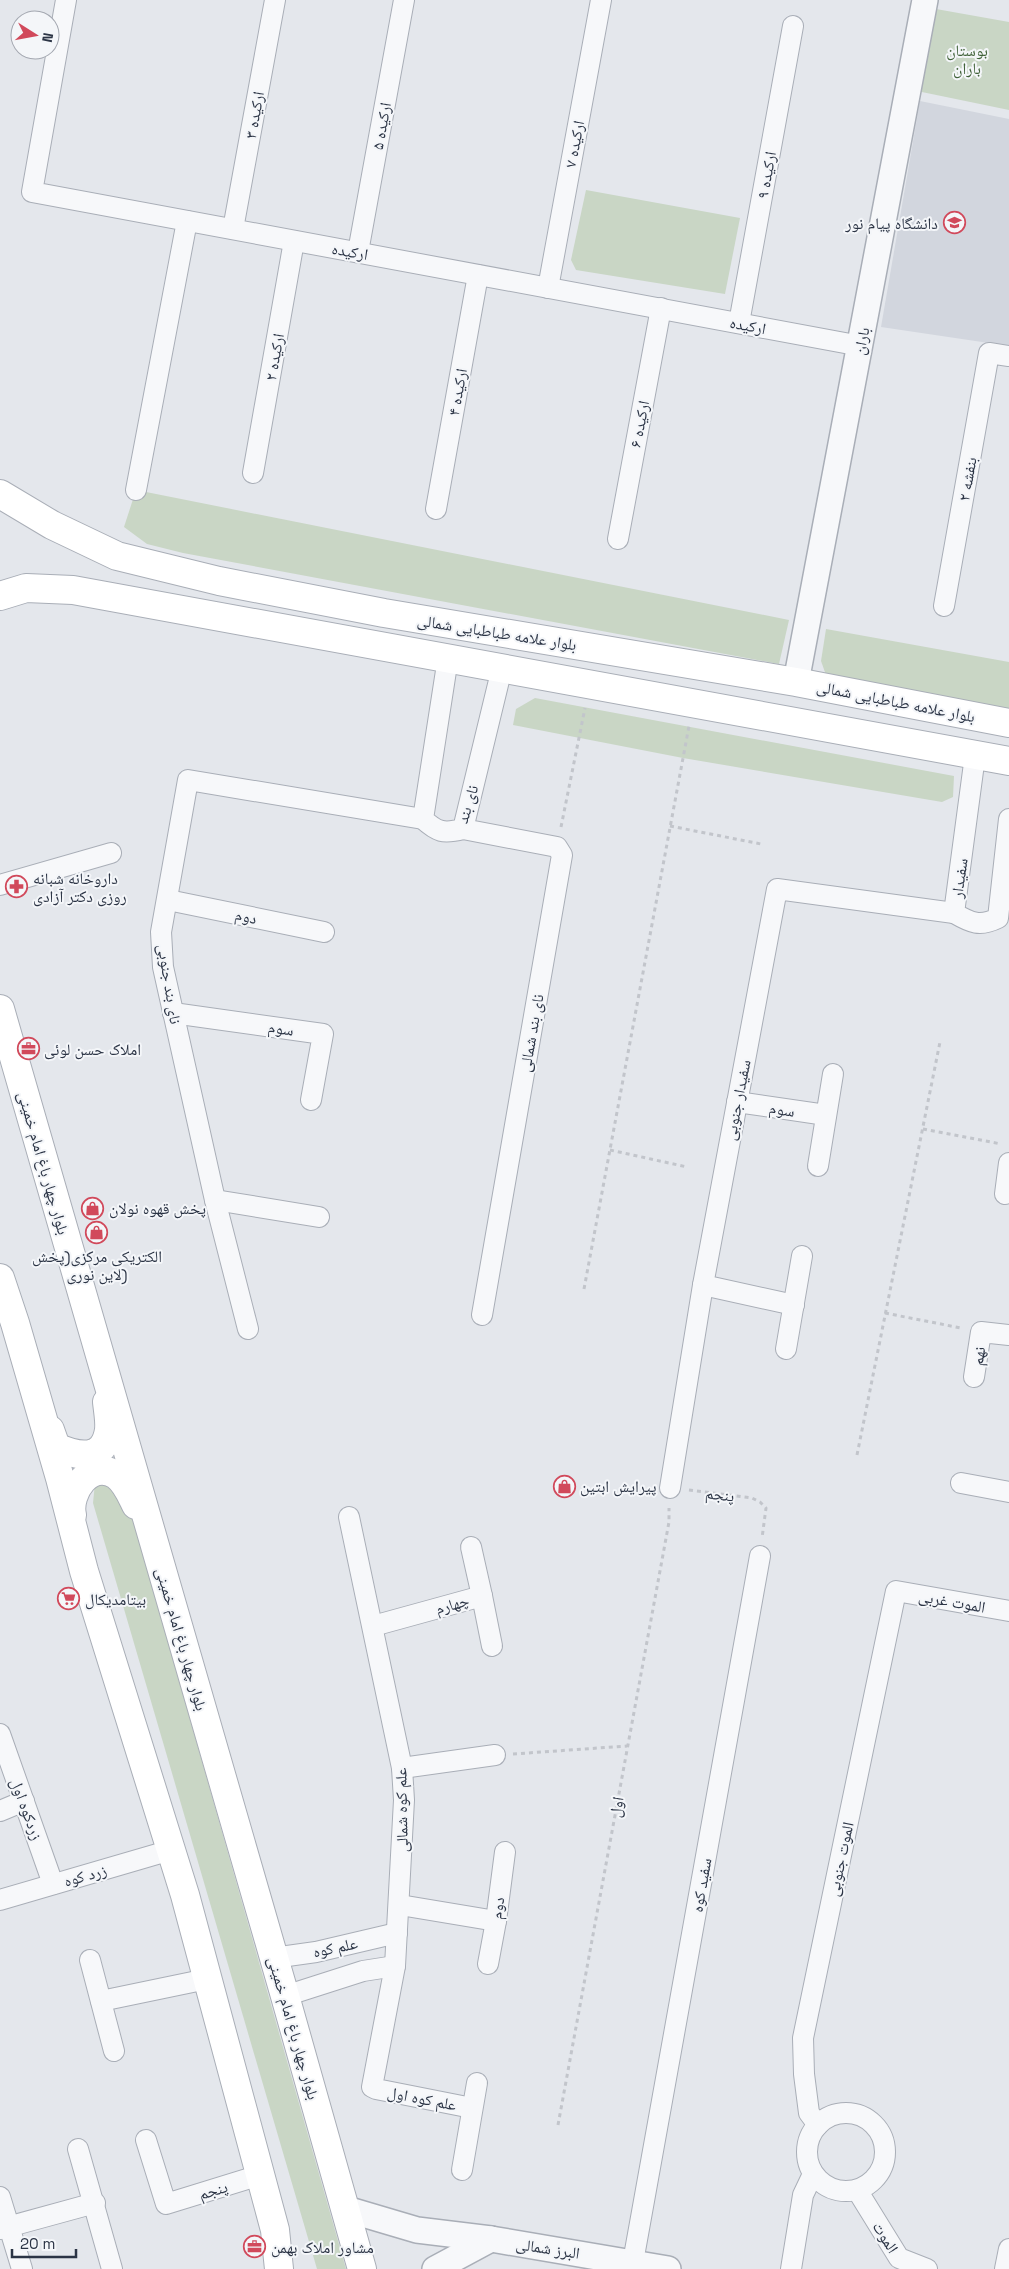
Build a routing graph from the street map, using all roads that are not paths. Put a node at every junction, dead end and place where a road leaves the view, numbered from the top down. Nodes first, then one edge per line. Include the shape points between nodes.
1 (66, 0) edge
2 (275, 0) edge
3 (404, 0) edge
4 (601, 0) edge
5 (925, 0) edge
6 (793, 26) dead end
7 (187, 221) junction
8 (233, 230) junction
9 (294, 241) junction
10 (358, 252) junction
11 (478, 275) junction
12 (548, 288) junction
13 (661, 308) junction
14 (739, 323) junction
15 (861, 346) junction
16 (999, 354) edge
17 (253, 473) dead end
18 (136, 490) dead end
19 (0, 494) edge
20 (436, 509) dead end
21 (618, 539) dead end
22 (0, 596) edge
23 (944, 606) dead end
24 (448, 658) junction
25 (502, 668) junction
26 (796, 682) junction
27 (1009, 723) edge
28 (975, 756) junction
29 (1009, 761) edge
30 (422, 819) junction
31 (1009, 819) edge
32 (463, 829) junction
33 (111, 853) dead end
34 (0, 885) edge
35 (168, 900) junction
36 (954, 913) junction
37 (1004, 920) edge
38 (324, 932) dead end
39 (0, 1009) edge
40 (174, 1013) junction
41 (833, 1074) dead end
42 (312, 1100) dead end
43 (737, 1102) junction
44 (826, 1116) junction
45 (1009, 1163) edge
46 (818, 1166) dead end
47 (1005, 1194) dead end
48 (215, 1200) junction
49 (319, 1216) dead end
50 (802, 1256) dead end
51 (0, 1278) edge
52 (703, 1285) junction
53 (794, 1304) junction
54 (482, 1315) dead end
55 (8, 1326) edge
56 (248, 1329) dead end
57 (1009, 1335) edge
58 (786, 1348) dead end
59 (104, 1365) junction
60 (974, 1377) dead end
61 (32, 1384) junction
62 (961, 1483) dead end
63 (670, 1488) road end
64 (1009, 1492) edge
65 (349, 1517) dead end
66 (150, 1533) junction
67 (471, 1547) dead end
68 (760, 1556) road end
69 (84, 1571) junction
70 (896, 1591) joint
71 (482, 1596) junction
72 (1009, 1611) edge
73 (374, 1626) junction
74 (492, 1646) dead end
75 (0, 1734) edge
76 (495, 1755) road end
77 (402, 1768) junction
78 (24, 1801) junction
79 (0, 1811) edge
80 (171, 1850) junction
81 (505, 1852) dead end
82 (53, 1884) junction
83 (0, 1900) edge
84 (400, 1905) junction
85 (496, 1921) junction
86 (397, 1933) junction
87 (273, 1958) junction
88 (90, 1960) dead end
89 (488, 1964) dead end
90 (395, 1966) junction
91 (207, 1978) junction
92 (286, 1996) junction
93 (101, 2001) junction
94 (114, 2050) dead end
95 (477, 2083) dead end
96 (372, 2086) joint
97 (472, 2108) junction
98 (818, 2125) junction
99 (146, 2140) dead end
100 (78, 2149) dead end
101 (462, 2170) dead end
102 (813, 2174) junction
103 (260, 2175) junction
104 (857, 2190) junction
105 (0, 2197) edge
106 (95, 2203) junction
107 (346, 2209) junction
108 (4, 2228) edge
109 (491, 2239) junction
110 (1009, 2249) edge
111 (634, 2262) junction
112 (22, 2269) edge
113 (112, 2269) edge
114 (279, 2269) edge
115 (362, 2269) edge
116 (435, 2269) edge
117 (668, 2269) edge
118 (791, 2269) edge
119 (927, 2269) edge
120 (1005, 2269) edge

1 - 7 street, ارکیده via 32,192
2 - 8 street, ارکیده ۳
3 - 10 street, ارکیده ۵
4 - 12 street, ارکیده ۷
5 - 15 street, باران
6 - 14 street, ارکیده ۹
7 - 8 street, ارکیده
7 - 18 street
8 - 9 street, ارکیده
9 - 10 street, ارکیده
9 - 17 street, ارکیده ۲
10 - 11 street, ارکیده
11 - 12 street, ارکیده
11 - 20 street, ارکیده ۴
12 - 13 street, ارکیده
13 - 14 street, ارکیده
13 - 21 street, ارکیده ۶
14 - 15 street, ارکیده
15 - 26 street, باران
16 - 23 street, بنفشه ۲
19 - 26 main road, بلوار علامه طباطبایی شمالی via 52,525 117,556 165,569 384,614
22 - 24 main road, بلوار علامه طباطبایی شمالی via 26,588 73,590
24 - 25 main road, بلوار علامه طباطبایی شمالی
24 - 30 street
25 - 28 main road, بلوار علامه طباطبایی شمالی
25 - 32 street, نای بند
26 - 27 main road, بلوار علامه طباطبایی شمالی
28 - 29 main road, بلوار علامه طباطبایی شمالی
28 - 36 street, سفیدار
30 - 32 street, نای بند via 435,830 450,832
30 - 35 street, نای بند جنوبی via 188,780
31 - 37 street, سفیدار
32 - 54 street, نای بند شمالی via 557,847 562,855
33 - 34 street
35 - 38 street, دوم
35 - 40 street, نای بند جنوبی via 162,932 163,967
36 - 37 street, سفیدار via 970,922 987,924
36 - 43 street, سفیدار جنوبی via 777,889
39 - 59 main road, بلوار چهار باغ امام خمینی
40 - 42 street, سوم via 323,1034
40 - 48 street, نای بند جنوبی
41 - 44 street
43 - 44 street, سوم
43 - 52 street, سفیدار جنوبی
44 - 46 street
45 - 47 street
48 - 49 street
48 - 56 street, نای بند جنوبی
50 - 53 street
51 - 55 main road
52 - 53 street
52 - 63 street, سفیدار جنوبی
53 - 58 street
55 - 61 main road
57 - 60 street, نهم via 981,1332
59 - 61 main road via 109,1430 104,1445 85,1456 56,1447
59 - 66 main road, بلوار چهار باغ امام خمینی
61 - 69 main road
62 - 64 street
65 - 73 street, علم کوه شمالی
66 - 69 main road via 127,1488 116,1475 104,1471 83,1478 70,1506
66 - 87 main road, بلوار چهار باغ امام خمینی
67 - 71 street
68 - 111 street, سفید کوه
69 - 80 main road
70 - 72 street, الموت غربی
70 - 98 street, الموت جنوبی via 803,2038 809,2113
71 - 73 street, چهارم
71 - 74 street, چهارم
73 - 77 street, علم کوه شمالی
75 - 78 street, زردکوه اول
76 - 77 street
77 - 84 street, علم کوه شمالی
78 - 79 street
78 - 82 street, زردکوه اول
80 - 82 street, زرد کوه
80 - 91 main road
81 - 85 street, دوم
82 - 83 street, زرد کوه
84 - 85 street
84 - 86 street, علم کوه شمالی
85 - 89 street, دوم
86 - 87 street, علم کوه via 316,1952
86 - 90 street, علم کوه شمالی
87 - 92 main road, بلوار چهار باغ امام خمینی
88 - 93 street
90 - 92 street, علم کوه via 355,1973
90 - 96 street, علم کوه شمالی
91 - 93 street
91 - 103 main road
92 - 107 main road, بلوار چهار باغ امام خمینی
93 - 94 street
95 - 97 street
96 - 97 street, علم کوه اول
97 - 101 street
98 - 102 street via 807,2148
98 - 104 street via 829,2117 854,2114 866,2118 876,2127 884,2144 884,2164 874,2180
99 - 103 street, پنجم via 166,2204
100 - 106 street
102 - 104 street via 833,2190
102 - 118 street via 803,2195
103 - 114 main road via 275,2230
104 - 119 street, الموت via 899,2258
105 - 108 street
106 - 108 street
106 - 113 street
107 - 109 street, البرز شمالی via 417,2230
107 - 115 main road, بلوار چهار باغ امام خمینی
108 - 112 street
109 - 111 street, البرز شمالی
109 - 116 street
110 - 120 street
111 - 117 street, البرز شمالی

